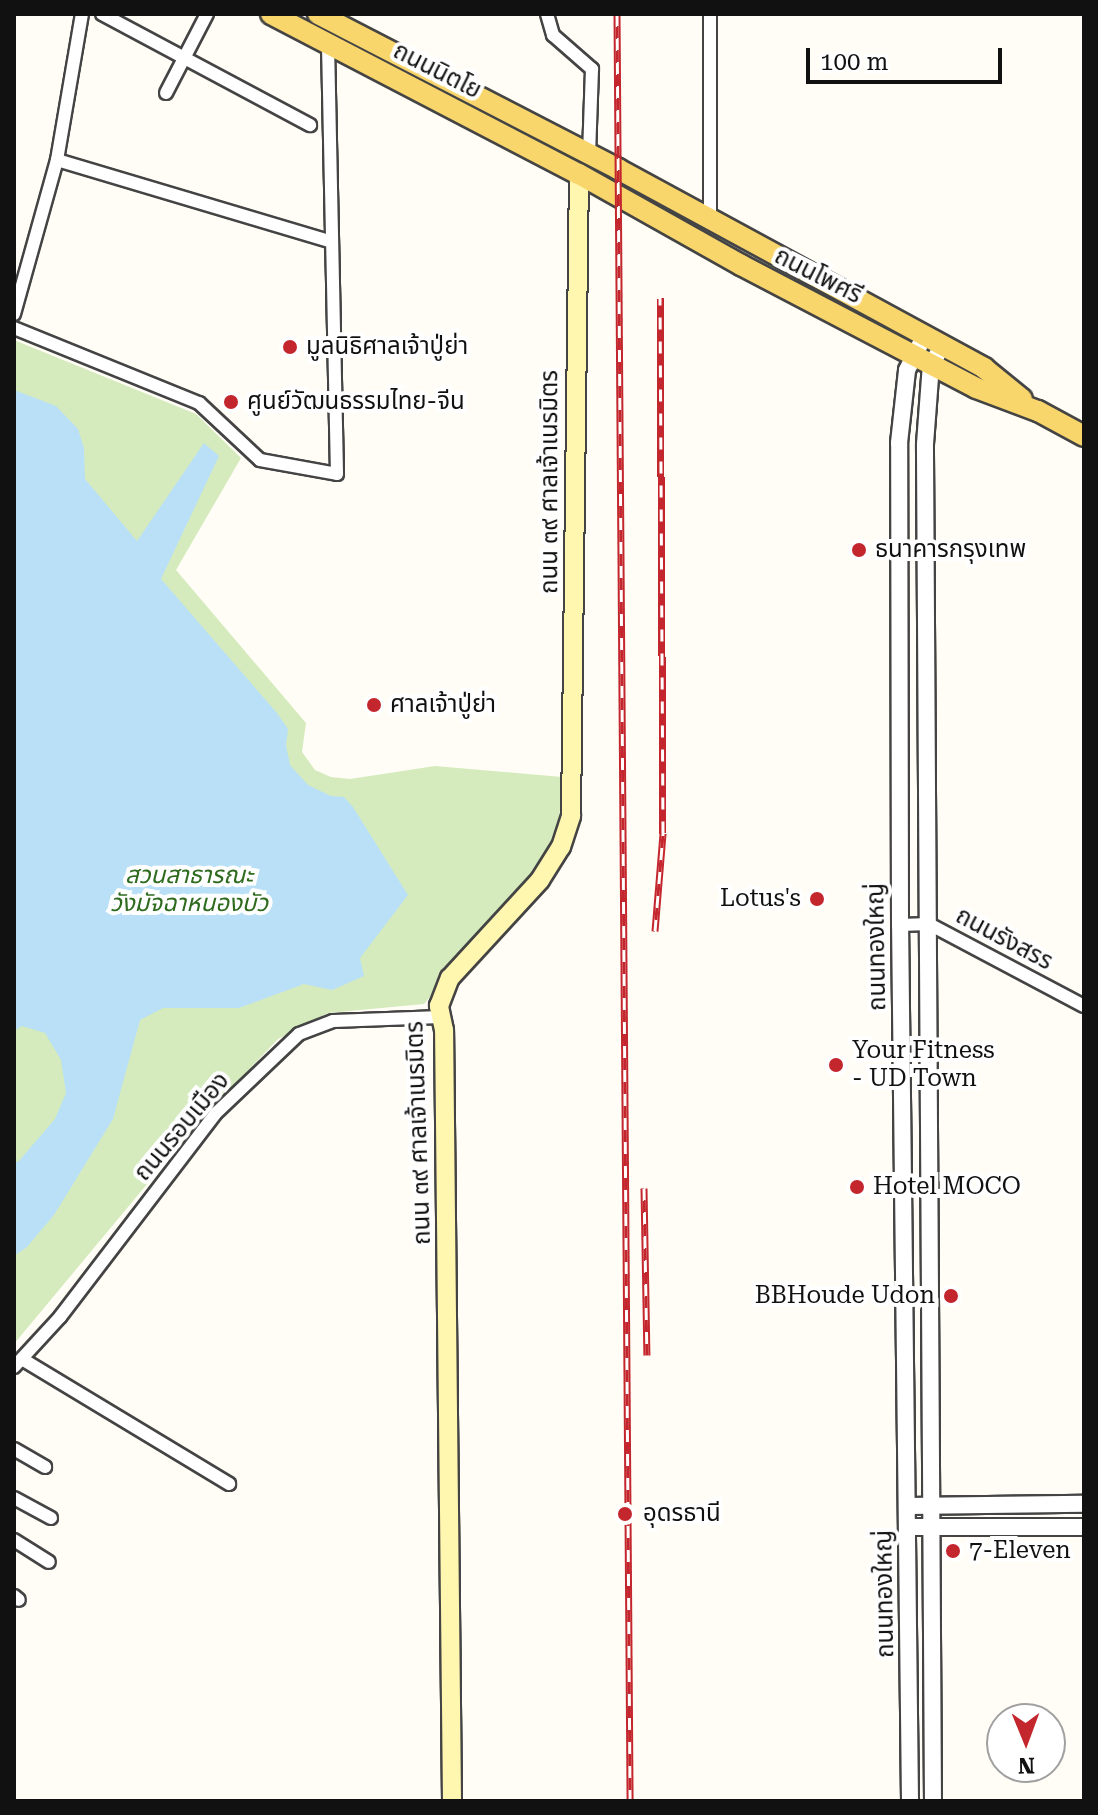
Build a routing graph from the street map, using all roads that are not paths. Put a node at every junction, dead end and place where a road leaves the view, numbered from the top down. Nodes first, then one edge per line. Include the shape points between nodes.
1 (82, 14) edge
2 (102, 14) edge
3 (207, 14) edge
4 (271, 14) edge
5 (547, 14) edge
6 (710, 14) edge
7 (324, 17) edge
8 (324, 42) junction
9 (185, 58) junction
10 (166, 93) dead end
11 (310, 125) dead end
12 (57, 160) junction
13 (584, 165) junction
14 (710, 220) junction
15 (329, 241) junction
16 (875, 311) junction
17 (14, 314) edge
18 (14, 328) edge
19 (934, 342) junction
20 (912, 354) junction
21 (931, 365) junction
22 (984, 368) junction
23 (1038, 411) junction
24 (1084, 436) edge
25 (899, 443) junction
26 (925, 444) junction
27 (929, 924) junction
28 (900, 925) junction
29 (1084, 1006) edge
30 (441, 1017) junction
31 (18, 1363) edge
32 (14, 1449) edge
33 (45, 1467) dead end
34 (229, 1484) dead end
35 (14, 1498) edge
36 (1084, 1504) edge
37 (908, 1506) junction
38 (932, 1506) junction
39 (51, 1518) dead end
40 (908, 1527) junction
41 (932, 1527) junction
42 (1084, 1527) edge
43 (14, 1540) edge
44 (49, 1562) dead end
45 (452, 1801) edge
46 (910, 1801) edge
47 (933, 1801) edge

1 - 12 street
2 - 9 street
3 - 9 street
4 - 8 main road, ถนนนิตโย
5 - 13 street via 553,35 592,69
6 - 14 street
7 - 13 main road, ถนนนิตโย
8 - 13 main road, ถนนนิตโย
8 - 15 street
9 - 10 street
9 - 11 street
12 - 15 street
12 - 17 street
13 - 14 main road, ถนนโพศรี
13 - 20 main road, ถนนโพศรี via 741,265
13 - 30 main road, ถนน ๓๙ ศาลเจ้าเนรมิตร via 571,816 561,847 540,880 450,978 443,990
14 - 16 main road, ถนนโพศรี
15 - 18 street via 337,474 260,460 199,403
16 - 19 main road, ถนนโพศรี
16 - 22 main road via 935,336 975,357
19 - 20 street
19 - 21 street, ถนนทองใหญ่
19 - 22 main road, ถนนโพศรี
20 - 21 main road, ถนนโพศรี
20 - 25 street, ถนนทองใหญ่
21 - 23 main road, ถนนโพศรี
21 - 26 street, ถนนทองใหญ่
22 - 23 main road, ถนนโพศรี
23 - 24 main road, ถนนโพศรี
25 - 26 street
25 - 28 street, ถนนทองใหญ่
26 - 27 street, ถนนทองใหญ่
27 - 28 street, ถนนรังสรร
27 - 29 street, ถนนรังสรร
27 - 38 street, ถนนทองใหญ่
28 - 37 street, ถนนทองใหญ่
30 - 31 street, ถนนรอบเมือง via 333,1021 299,1034 215,1114 60,1317
30 - 45 main road, ถนน ๓๙ ศาลเจ้าเนรมิตร
31 - 34 street
32 - 33 street
35 - 39 street
36 - 38 street
37 - 38 street
37 - 40 street, ถนนทองใหญ่
38 - 41 street, ถนนทองใหญ่
40 - 41 street
40 - 46 street, ถนนทองใหญ่
41 - 42 street
41 - 47 street, ถนนทองใหญ่
43 - 44 street

